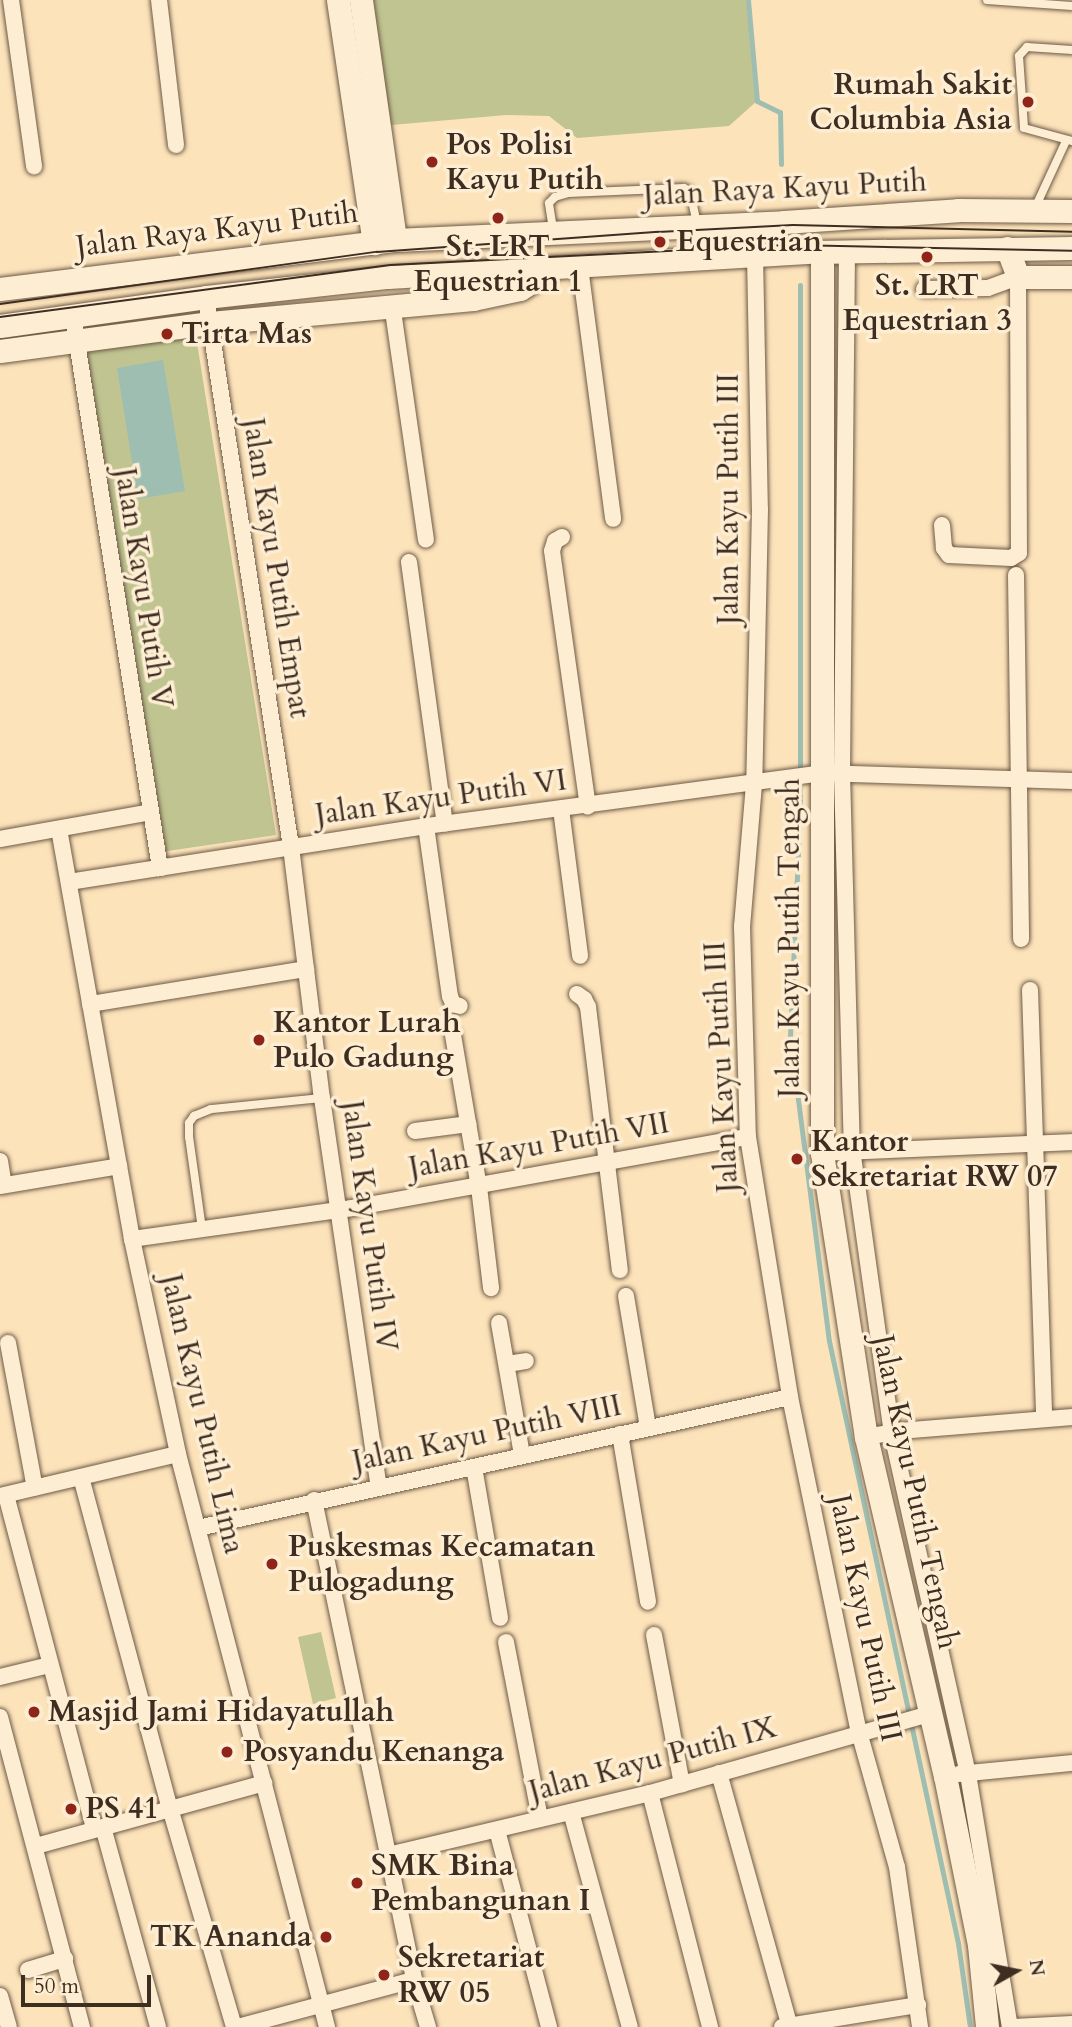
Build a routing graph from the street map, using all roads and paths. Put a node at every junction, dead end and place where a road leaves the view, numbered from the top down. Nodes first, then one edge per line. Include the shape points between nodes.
1 (11, 0) edge
2 (159, 0) edge
3 (338, 0) edge
4 (361, 0) edge
5 (987, 0) edge
6 (1072, 6) edge
7 (1072, 50) edge
8 (1069, 141) edge
9 (176, 145) dead end
10 (34, 166) dead end
11 (1035, 210) junction
12 (1072, 211) edge
13 (698, 226) junction
14 (554, 232) junction
15 (384, 241) junction
16 (1007, 248) junction
17 (1072, 248) edge
18 (847, 251) junction
19 (819, 252) junction
20 (755, 255) junction
21 (580, 267) junction
22 (552, 268) junction
23 (1018, 277) junction
24 (1072, 277) edge
25 (0, 289) edge
26 (924, 289) dead end
27 (206, 297) junction
28 (392, 304) junction
29 (73, 317) junction
30 (210, 323) junction
31 (0, 326) edge
32 (77, 340) junction
33 (0, 351) edge
34 (613, 519) dead end
35 (942, 525) dead end
36 (562, 537) dead end
37 (426, 540) dead end
38 (409, 562) dead end
39 (1016, 575) dead end
40 (824, 773) junction
41 (1019, 780) junction
42 (1072, 781) edge
43 (759, 783) junction
44 (588, 806) junction
45 (561, 809) junction
46 (150, 812) junction
47 (445, 824) junction
48 (426, 826) junction
49 (59, 829) junction
50 (0, 839) edge
51 (291, 847) junction
52 (160, 868) junction
53 (69, 882) junction
54 (1021, 939) dead end
55 (580, 956) dead end
56 (306, 969) junction
57 (1030, 990) dead end
58 (577, 994) dead end
59 (90, 1004) junction
60 (460, 1006) dead end
61 (453, 1035) dead end
62 (322, 1098) junction
63 (469, 1124) junction
64 (415, 1131) dead end
65 (748, 1137) junction
66 (1072, 1142) edge
67 (1033, 1143) junction
68 (852, 1154) junction
69 (822, 1157) junction
70 (0, 1161) edge
71 (606, 1164) junction
72 (120, 1166) junction
73 (2, 1186) edge
74 (479, 1186) junction
75 (338, 1210) junction
76 (202, 1229) junction
77 (132, 1238) junction
78 (620, 1270) dead end
79 (491, 1288) dead end
80 (626, 1296) dead end
81 (499, 1323) dead end
82 (8, 1343) dead end
83 (526, 1361) dead end
84 (507, 1364) junction
85 (790, 1397) junction
86 (1072, 1417) edge
87 (1044, 1418) junction
88 (648, 1427) junction
89 (894, 1431) junction
90 (865, 1433) junction
91 (620, 1434) junction
92 (178, 1454) junction
93 (522, 1455) junction
94 (474, 1467) junction
95 (81, 1477) junction
96 (379, 1487) junction
97 (35, 1488) junction
98 (3, 1495) edge
99 (314, 1500) junction
100 (198, 1528) junction
101 (648, 1602) dead end
102 (500, 1618) dead end
103 (654, 1635) dead end
104 (506, 1642) dead end
105 (50, 1665) junction
106 (0, 1678) edge
107 (922, 1716) junction
108 (0, 1717) edge
109 (859, 1732) junction
110 (1072, 1763) edge
111 (719, 1773) junction
112 (968, 1774) junction
113 (944, 1776) junction
114 (264, 1783) junction
115 (682, 1784) junction
116 (650, 1793) junction
117 (170, 1808) junction
118 (571, 1812) junction
119 (540, 1819) junction
120 (98, 1828) junction
121 (497, 1830) junction
122 (36, 1846) junction
123 (388, 1855) junction
124 (65, 1959) junction
125 (28, 1970) dead end
126 (414, 1980) junction
127 (0, 1996) edge
128 (918, 2005) junction
129 (319, 2006) junction
130 (262, 2024) edge
131 (1072, 2024) edge
132 (787, 2026) edge
133 (9, 2027) edge
134 (82, 2027) edge
135 (158, 2027) edge
136 (236, 2027) edge
137 (327, 2027) edge
138 (428, 2027) edge
139 (549, 2027) edge
140 (630, 2027) edge
141 (710, 2027) edge
142 (920, 2027) edge
143 (987, 2027) edge
144 (1012, 2027) edge

1 - 10 street
2 - 9 street
3 - 15 street
4 - 15 street
5 - 6 lane
7 - 8 lane via 1027,47 1019,56 1024,128
8 - 11 lane
11 - 12 street, Jalan Raya Kayu Putih
11 - 13 street, Jalan Raya Kayu Putih via 958,210
13 - 14 street, Jalan Raya Kayu Putih
13 - 14 lane via 692,198 684,188 568,192 550,203
14 - 15 street, Jalan Raya Kayu Putih
15 - 25 street, Jalan Raya Kayu Putih
16 - 17 street
16 - 18 street
16 - 23 street
18 - 19 street
18 - 40 street, Jalan Kayu Putih Tengah
19 - 20 street
19 - 40 street, Jalan Kayu Putih Tengah
20 - 21 street
20 - 43 street, Jalan Kayu Putih III
21 - 22 street
21 - 34 street
22 - 27 street via 388,277
22 - 28 street via 520,289 473,299
23 - 24 street
23 - 26 street via 988,288
23 - 35 street via 1020,548 1011,558 949,555
27 - 29 street
27 - 30 street, Jalan Kayu Putih Empat
28 - 30 street
28 - 37 street
29 - 31 street
29 - 32 street, Jalan Kayu Putih V
30 - 32 street
30 - 51 street, Jalan Kayu Putih Empat
32 - 33 street
32 - 46 street, Jalan Kayu Putih V
36 - 44 street via 552,551
38 - 47 street
39 - 41 street
40 - 41 street, Jalan Kayu Putih VI
40 - 43 street, Jalan Kayu Putih VI
40 - 68 street, Jalan Kayu Putih Tengah
40 - 69 street, Jalan Kayu Putih Tengah
41 - 42 street, Jalan Kayu Putih VI
41 - 54 street
43 - 44 street, Jalan Kayu Putih VI
43 - 65 street, Jalan Kayu Putih III via 742,926
44 - 45 street, Jalan Kayu Putih VI
45 - 47 street, Jalan Kayu Putih VI
45 - 55 street
46 - 49 street
46 - 52 street, Jalan Kayu Putih V
47 - 48 street, Jalan Kayu Putih VI
48 - 51 street, Jalan Kayu Putih VI
48 - 60 street via 450,996 453,1004
49 - 50 street
49 - 53 street, Jalan Kayu Putih Lima
51 - 52 street, Jalan Kayu Putih VI
51 - 56 street, Jalan Kayu Putih IV
52 - 53 street, Jalan Kayu Putih VI
53 - 59 street, Jalan Kayu Putih Lima
56 - 59 street
56 - 62 street, Jalan Kayu Putih IV
57 - 67 street
58 - 71 street via 588,1007
59 - 72 street, Jalan Kayu Putih Lima
61 - 63 street
62 - 75 street, Jalan Kayu Putih IV
62 - 76 lane via 211,1110 194,1116 189,1137
63 - 64 street
63 - 74 street
65 - 71 street, Jalan Kayu Putih VII
65 - 85 street, Jalan Kayu Putih III
66 - 67 street
67 - 68 street
67 - 87 street
68 - 69 street via 839,1150
68 - 89 street, Jalan Kayu Putih Tengah
69 - 90 street, Jalan Kayu Putih Tengah
70 - 73 street
71 - 74 street, Jalan Kayu Putih VII
71 - 78 street
72 - 73 street
72 - 77 street, Jalan Kayu Putih Lima
74 - 75 street, Jalan Kayu Putih VII
74 - 79 street
75 - 76 street, Jalan Kayu Putih VII
75 - 96 street, Jalan Kayu Putih IV
76 - 77 street, Jalan Kayu Putih VII
77 - 92 street, Jalan Kayu Putih Lima
80 - 88 street
81 - 84 street
82 - 97 street
83 - 84 street
84 - 93 street
85 - 88 street, Jalan Kayu Putih VIII
85 - 109 street, Jalan Kayu Putih III
86 - 87 street
87 - 89 street
88 - 91 street, Jalan Kayu Putih VIII
89 - 90 street
89 - 112 street, Jalan Kayu Putih Tengah
90 - 107 street, Jalan Kayu Putih Tengah
91 - 93 street, Jalan Kayu Putih VIII
91 - 101 street
92 - 95 street
92 - 100 street, Jalan Kayu Putih Lima
93 - 94 street, Jalan Kayu Putih VIII
94 - 96 street, Jalan Kayu Putih VIII
94 - 102 street
95 - 97 street
95 - 117 street
96 - 99 street, Jalan Kayu Putih VIII
97 - 98 street
98 - 105 street
99 - 100 street, Jalan Kayu Putih VIII
99 - 123 street
100 - 114 street, Jalan Kayu Putih Lima
103 - 115 street
104 - 119 street
105 - 106 street
105 - 120 street
107 - 109 street, Jalan Kayu Putih IX
107 - 113 street, Jalan Kayu Putih Tengah
108 - 122 street
109 - 111 street, Jalan Kayu Putih IX
109 - 128 street, Jalan Kayu Putih III via 897,1867
110 - 112 street
111 - 115 street, Jalan Kayu Putih IX
111 - 132 street
112 - 113 street
112 - 144 street, Jalan Kayu Putih Tengah
113 - 143 street, Jalan Kayu Putih Tengah via 979,1945
114 - 117 street
114 - 129 street, Jalan Kayu Putih Lima
115 - 116 street, Jalan Kayu Putih IX
116 - 118 street, Jalan Kayu Putih IX
116 - 141 street
117 - 120 street
117 - 136 street
118 - 119 street, Jalan Kayu Putih IX
118 - 140 street
119 - 121 street, Jalan Kayu Putih IX
120 - 122 street
120 - 135 street
121 - 123 street, Jalan Kayu Putih IX
121 - 139 street
122 - 124 street
123 - 126 street
124 - 125 street
124 - 134 street
126 - 129 street
126 - 138 street
127 - 133 street
128 - 132 street
128 - 142 street, Jalan Kayu Putih III
129 - 130 street
129 - 137 street, Jalan Kayu Putih Lima
130 - 136 street
131 - 144 street

